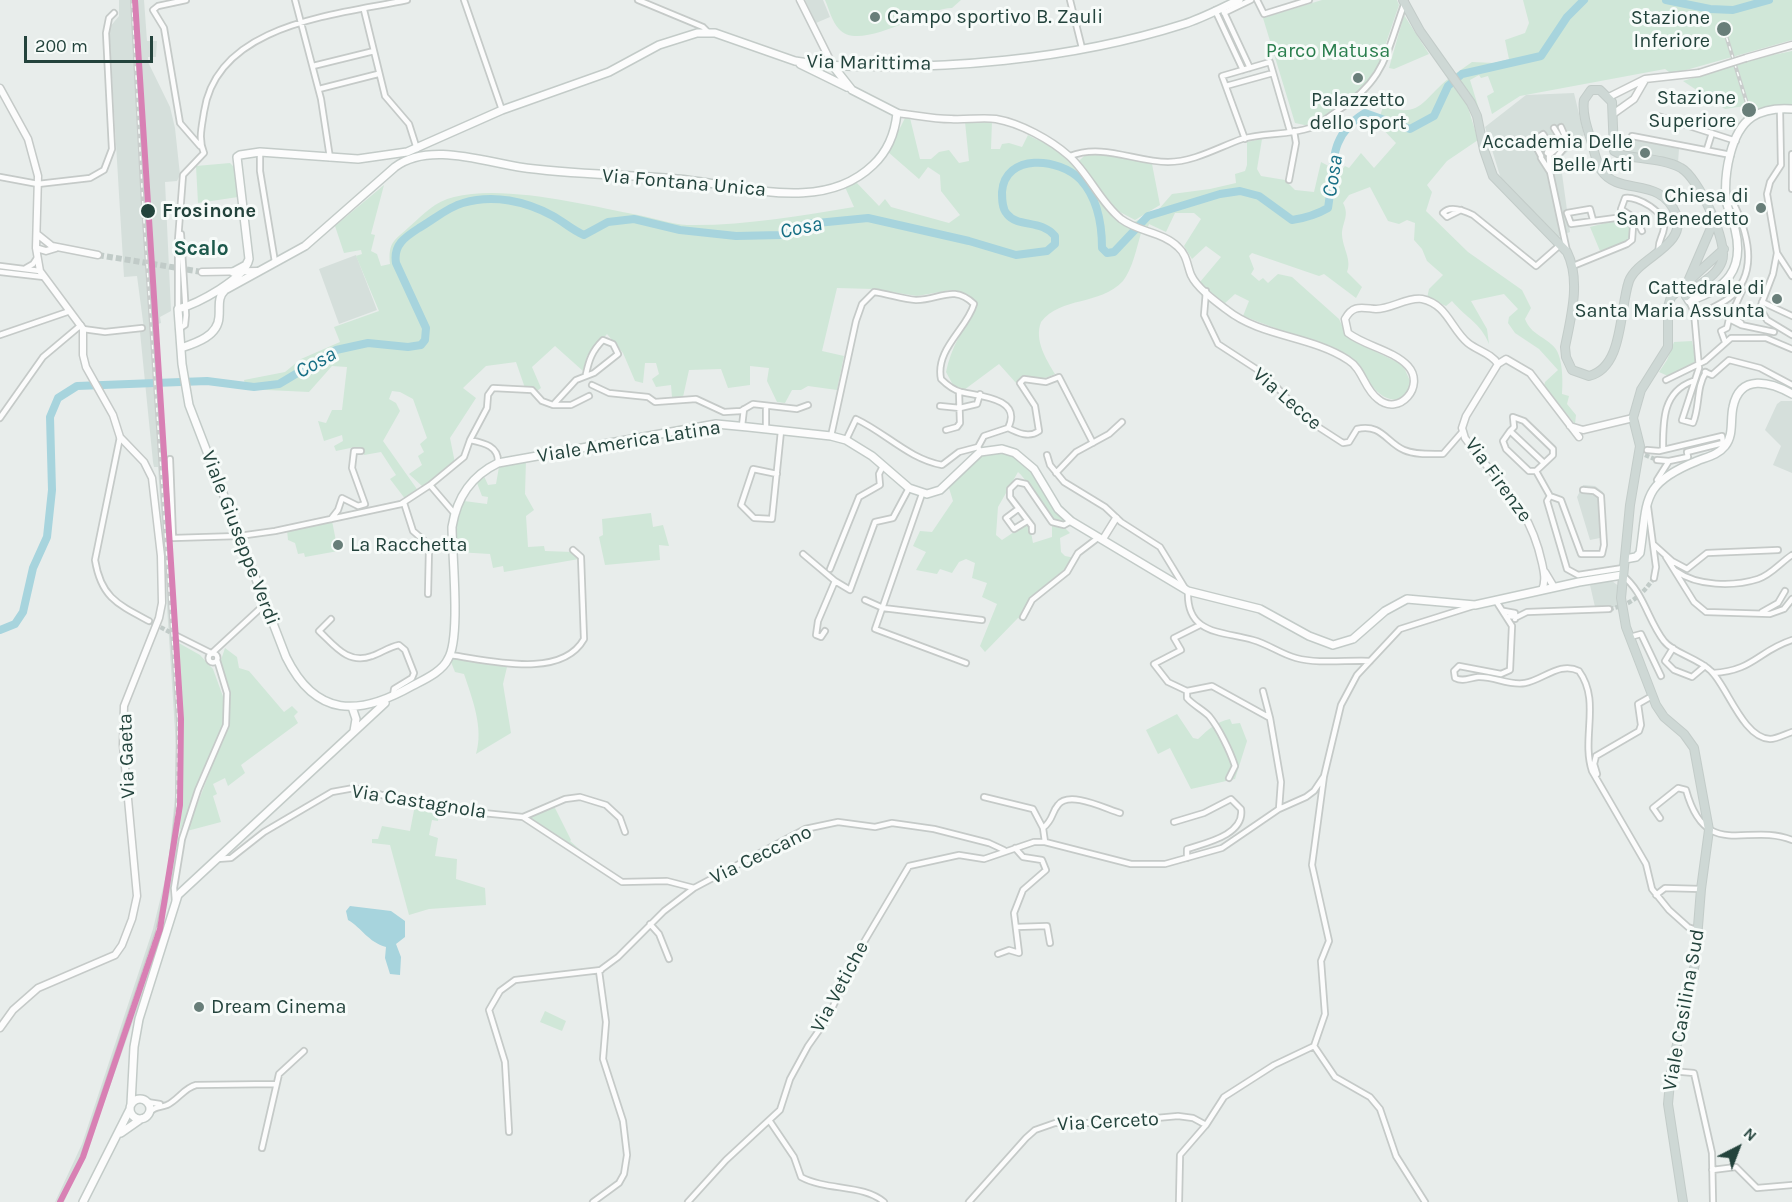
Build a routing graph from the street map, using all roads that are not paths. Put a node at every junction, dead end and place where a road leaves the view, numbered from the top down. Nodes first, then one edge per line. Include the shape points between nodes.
1 (186, 0) edge
2 (295, 0) edge
3 (407, 0) edge
4 (464, 0) edge
5 (638, 0) edge
6 (800, 0) edge
7 (1070, 0) edge
8 (1239, 0) edge
9 (1251, 0) edge
10 (1257, 0) edge
11 (1279, 0) edge
12 (1305, 1) edge
13 (1404, 1) edge
14 (1282, 8) junction
15 (364, 10) junction
16 (1221, 10) junction
17 (114, 13) dead end
18 (300, 23) junction
19 (709, 33) junction
20 (1792, 45) edge
21 (1082, 48) junction
22 (374, 51) junction
23 (795, 61) junction
24 (313, 66) junction
25 (833, 66) junction
26 (1250, 68) junction
27 (1242, 70) junction
28 (1273, 73) junction
29 (378, 74) junction
30 (1646, 79) junction
31 (1226, 86) junction
32 (0, 88) edge
33 (319, 89) junction
34 (852, 90) junction
35 (1609, 97) junction
36 (1792, 109) edge
37 (502, 110) junction
38 (1780, 110) junction
39 (897, 113) junction
40 (1613, 114) junction
41 (1658, 116) dead end
42 (1561, 127) dead end
43 (1554, 128) dead end
44 (1292, 131) junction
45 (1712, 134) junction
46 (1632, 136) dead end
47 (200, 137) junction
48 (1245, 139) junction
49 (194, 140) junction
50 (1736, 141) junction
51 (430, 143) junction
52 (202, 148) junction
53 (1707, 149) junction
54 (414, 150) junction
55 (260, 153) junction
56 (1792, 154) edge
57 (433, 155) junction
58 (1548, 155) junction
59 (1731, 155) junction
60 (391, 156) junction
61 (1070, 156) junction
62 (1541, 157) junction
63 (330, 158) junction
64 (1550, 165) junction
65 (396, 166) junction
66 (1550, 172) junction
67 (0, 177) edge
68 (1289, 180) dead end
69 (38, 184) junction
70 (1792, 189) edge
71 (1726, 201) junction
72 (1461, 210) dead end
73 (180, 212) junction
74 (1593, 220) junction
75 (1714, 221) junction
76 (1642, 231) dead end
77 (37, 234) junction
78 (1560, 245) junction
79 (46, 247) junction
80 (36, 248) junction
81 (1724, 249) junction
82 (1659, 251) junction
83 (1567, 252) junction
84 (1777, 253) junction
85 (98, 255) tunnel mouth
86 (37, 258) junction
87 (249, 259) junction
88 (275, 262) junction
89 (0, 266) edge
90 (1573, 266) junction
91 (23, 269) junction
92 (41, 271) junction
93 (256, 271) junction
94 (0, 272) edge
95 (202, 272) tunnel mouth
96 (233, 272) junction
97 (244, 272) junction
98 (1792, 276) edge
99 (1689, 279) junction
100 (1206, 291) junction
101 (1742, 291) dead end
102 (1688, 298) junction
103 (1762, 302) junction
104 (184, 306) junction
105 (70, 311) junction
106 (1694, 312) junction
107 (1791, 314) edge
108 (1743, 325) junction
109 (82, 327) junction
110 (142, 328) dead end
111 (1774, 332) dead end
112 (0, 335) edge
113 (1792, 335) edge
114 (1725, 342) junction
115 (181, 348) junction
116 (1792, 349) edge
117 (1698, 363) junction
118 (1498, 364) junction
119 (1706, 372) junction
120 (586, 374) junction
121 (1665, 380) dead end
122 (1693, 381) junction
123 (592, 385) dead end
124 (1792, 385) edge
125 (959, 392) junction
126 (980, 394) junction
127 (1792, 394) edge
128 (589, 396) dead end
129 (553, 405) junction
130 (808, 405) dead end
131 (766, 406) junction
132 (940, 406) dead end
133 (960, 408) junction
134 (744, 409) junction
135 (724, 412) junction
136 (0, 418) edge
137 (1633, 418) junction
138 (1122, 422) dead end
139 (723, 425) junction
140 (1569, 425) junction
141 (742, 426) junction
142 (1008, 428) junction
143 (766, 429) junction
144 (946, 430) dead end
145 (781, 431) junction
146 (1462, 431) junction
147 (1510, 431) junction
148 (120, 436) junction
149 (831, 436) junction
150 (1579, 437) dead end
151 (470, 440) junction
152 (846, 440) junction
153 (1093, 443) junction
154 (979, 449) junction
155 (1647, 450) dead end
156 (1663, 450) junction
157 (361, 451) dead end
158 (1047, 455) dead end
159 (170, 459) dead end
160 (1657, 460) tunnel mouth
161 (1669, 461) junction
162 (498, 463) junction
163 (1544, 463) junction
164 (884, 466) junction
165 (1536, 471) junction
166 (1056, 473) junction
167 (777, 474) junction
168 (1659, 482) junction
169 (429, 485) junction
170 (909, 488) junction
171 (1583, 490) dead end
172 (922, 494) junction
173 (1550, 496) junction
174 (404, 502) junction
175 (1647, 504) junction
176 (1018, 510) junction
177 (454, 513) junction
178 (1116, 518) junction
179 (330, 519) junction
180 (1027, 520) junction
181 (1071, 521) junction
182 (1032, 531) dead end
183 (239, 536) junction
184 (1101, 538) junction
185 (1653, 544) junction
186 (573, 550) dead end
187 (1778, 550) dead end
188 (803, 554) dead end
189 (1792, 555) edge
190 (1666, 557) junction
191 (1671, 564) junction
192 (1623, 567) junction
193 (1543, 568) junction
194 (830, 569) dead end
195 (1654, 578) tunnel mouth
196 (835, 581) junction
197 (1554, 587) junction
198 (1187, 590) junction
199 (1542, 590) junction
200 (1785, 591) dead end
201 (428, 594) dead end
202 (1792, 599) edge
203 (865, 600) dead end
204 (1496, 601) junction
205 (265, 604) junction
206 (1475, 604) junction
207 (883, 608) junction
208 (1609, 609) tunnel mouth
209 (1762, 612) junction
210 (1506, 613) junction
211 (1023, 617) dead end
212 (1516, 617) junction
213 (331, 620) dead end
214 (982, 620) dead end
215 (148, 621) tunnel mouth
216 (1200, 625) junction
217 (1512, 626) junction
218 (825, 631) dead end
219 (177, 636) tunnel mouth
220 (1630, 637) junction
221 (1792, 640) edge
222 (1673, 648) junction
223 (450, 655) junction
224 (213, 658) junction
225 (1370, 661) junction
226 (966, 663) dead end
227 (1655, 665) junction
228 (1705, 666) junction
229 (1642, 670) junction
230 (1713, 673) junction
231 (1661, 676) dead end
232 (1187, 691) junction
233 (1263, 691) dead end
234 (1652, 696) junction
235 (393, 697) junction
236 (352, 707) junction
237 (367, 707) junction
238 (369, 718) junction
239 (1270, 718) junction
240 (354, 731) junction
241 (1792, 732) edge
242 (1323, 776) junction
243 (1596, 777) junction
244 (1229, 778) dead end
245 (984, 797) dead end
246 (1279, 808) junction
247 (1120, 813) dead end
248 (523, 817) junction
249 (1660, 818) dead end
250 (1174, 822) dead end
251 (1043, 828) junction
252 (1709, 830) junction
253 (625, 832) dead end
254 (1792, 840) edge
255 (1045, 842) junction
256 (1015, 848) junction
257 (1004, 850) junction
258 (1187, 858) junction
259 (217, 859) junction
260 (622, 882) joint
261 (694, 888) junction
262 (1701, 889) junction
263 (1656, 895) junction
264 (175, 900) junction
265 (650, 924) junction
266 (1016, 927) junction
267 (1699, 931) junction
268 (1050, 944) dead end
269 (998, 954) dead end
270 (669, 959) dead end
271 (601, 970) junction
272 (0, 1028) edge
273 (1314, 1047) junction
274 (304, 1051) dead end
275 (1671, 1071) junction
276 (133, 1075) junction
277 (276, 1084) junction
278 (145, 1101) junction
279 (171, 1102) junction
280 (130, 1107) junction
281 (149, 1113) junction
282 (142, 1118) junction
283 (769, 1120) junction
284 (1206, 1125) junction
285 (509, 1132) dead end
286 (114, 1138) junction
287 (262, 1148) dead end
288 (1712, 1170) junction
289 (1792, 1185) edge
290 (83, 1202) edge
291 (593, 1202) edge
292 (688, 1202) edge
293 (884, 1202) edge
294 (969, 1202) edge
295 (1179, 1202) edge
296 (1425, 1202) edge
297 (1683, 1202) edge
298 (1713, 1202) edge

1 - 49 street via 154,9 164,28 178,117
2 - 18 street
3 - 15 street
4 - 37 street
5 - 19 street
6 - 25 street
7 - 21 street
8 - 16 main road, Via Marittima
9 - 16 street
10 - 14 street via 1264,14
11 - 14 street
12 - 14 street
13 - 44 street via 1371,85 1316,125
13 - 78 main road via 1477,116 1493,177
15 - 18 street
15 - 22 street
16 - 21 main road, Via Marittima via 1185,24
16 - 26 street
16 - 27 street
17 - 69 street via 106,33 109,161 98,175
18 - 24 street
18 - 47 street via 258,39 225,66 205,101
19 - 23 main road, Via Marittima
19 - 37 main road, Via Marittima via 659,45 609,72
20 - 30 street, bridge via 1699,73
21 - 25 main road, Via Marittima via 995,63
22 - 24 street
22 - 29 street
23 - 25 main road, Via Marittima
23 - 34 main road
24 - 33 street
25 - 34 main road
26 - 27 street
26 - 28 street via 1270,62
27 - 31 street via 1222,76
28 - 31 street
28 - 44 street
29 - 33 street
29 - 54 street via 388,103 409,123
30 - 35 street
30 - 40 street via 1634,99
31 - 48 street
32 - 69 street via 28,138
33 - 63 street
34 - 39 main road
35 - 40 main road
35 - 82 main road via 1596,89 1585,96 1583,104 1599,166 1614,181 1662,194 1669,200 1676,216 1676,231
36 - 38 main road
37 - 51 main road, Via Marittima
38 - 50 main road via 1752,117
38 - 84 street via 1781,165 1767,194
39 - 57 main road, Via Fontana Unica via 891,141 879,159 853,180 813,193 766,191 676,178 566,173
39 - 61 street via 996,119 1036,135
40 - 75 main road via 1614,151 1681,168
41 - 45 street
42 - 64 street via 1569,143
43 - 58 street via 1563,143
44 - 48 street
44 - 68 street via 1296,143
45 - 50 street
45 - 53 street
46 - 53 street
47 - 49 street
47 - 52 street
48 - 61 street via 1171,162 1110,152
49 - 52 street
50 - 59 main road
51 - 54 main road, Via Marittima
51 - 57 main road via 428,148
52 - 73 street via 204,153 183,175
53 - 59 street
54 - 60 main road, Via Marittima
55 - 63 main road, Via Marittima
55 - 87 main road, Via Marittima via 238,156
55 - 88 street
56 - 70 street
57 - 65 main road via 408,159
58 - 62 street via 1545,160
58 - 62 street via 1550,145 1543,134 1533,141
58 - 64 street
59 - 71 main road
60 - 63 main road, Via Marittima
60 - 65 main road via 397,160
61 - 100 street via 1121,219 1180,249 1192,277
62 - 66 street
64 - 66 street
65 - 88 main road via 305,246
66 - 83 street
67 - 69 street
69 - 77 street
71 - 102 main road via 1738,241 1731,276 1719,288
71 - 106 street via 1734,204 1746,230 1745,278 1729,298 1700,314
72 - 78 street via 1485,223 1536,266
73 - 104 street
73 - 104 street
74 - 74 street via 1590,209 1568,213 1571,224
74 - 90 street via 1623,217 1633,226 1632,240
75 - 81 main road
75 - 99 main road
76 - 82 street via 1636,219 1622,211 1625,198 1639,200 1661,217 1664,228
77 - 79 street
77 - 80 street
78 - 83 main road
79 - 80 street
79 - 85 street
79 - 92 street
80 - 86 street
81 - 99 main road
81 - 102 main road via 1723,260 1714,273
82 - 90 main road via 1629,281 1613,355 1601,372 1589,376 1576,374 1566,357
83 - 90 main road
84 - 98 street
84 - 103 street
86 - 91 street
86 - 92 street
87 - 93 main road
87 - 96 main road
87 - 97 main road
88 - 93 main road
89 - 91 street
91 - 92 street
92 - 94 street
92 - 105 street
93 - 97 street
93 - 115 main road via 222,292 219,320 210,334
95 - 96 street
96 - 97 street
97 - 104 main road via 201,300
99 - 137 main road via 1670,300 1668,347 1641,390
100 - 118 street via 1240,319 1348,360 1375,396 1387,404 1409,397 1413,375 1404,362 1348,333 1345,319 1357,307 1377,309 1415,299 1431,303 1449,318 1466,342
100 - 146 street, Via Lecce via 1204,315 1215,340 1264,374 1308,421 1343,443 1357,429 1365,428 1383,434 1409,452 1443,454
101 - 108 street via 1731,315
102 - 106 street
103 - 107 street
103 - 113 street via 1764,317
104 - 115 main road, Viale Giuseppe Verdi via 179,329
105 - 109 street
105 - 112 street
106 - 117 street
108 - 111 street
108 - 114 street via 1729,319 1727,328 1721,331
109 - 110 street via 105,332
109 - 136 street via 43,357
109 - 148 street, Via Gaeta via 86,368
114 - 116 street via 1737,337 1766,338
114 - 117 street
115 - 183 main road, Viale Giuseppe Verdi via 187,395
117 - 119 street
117 - 121 street
117 - 122 street
118 - 140 street via 1509,359 1527,370
118 - 146 street, Via Firenze via 1466,416
119 - 122 street via 1700,383 1693,423 1682,420
119 - 124 street via 1712,375 1729,360 1760,368
120 - 120 street via 594,374 618,354 613,344 603,340 589,358
120 - 129 street via 568,386
122 - 156 street via 1666,405
123 - 135 street via 609,393 648,397 655,402 696,399
125 - 126 street
125 - 133 street
125 - 149 street via 943,381 941,369 974,304 948,292 914,300 874,292 862,304 856,321
126 - 133 street via 977,404
126 - 142 street via 1008,408 1012,418
127 - 168 main road via 1768,383 1749,385 1733,405 1731,438 1725,447
128 - 129 street via 571,405
129 - 151 street via 532,390 493,388
130 - 131 street via 797,409
131 - 134 street via 753,404
131 - 143 street
132 - 133 street
133 - 144 street via 959,425
134 - 135 street
134 - 141 street
135 - 139 street
137 - 140 street via 1583,430
137 - 192 main road, Viale Casilina Sud via 1640,446
138 - 153 street
139 - 141 main road, Viale America Latina
139 - 162 main road, Viale America Latina
140 - 150 street
141 - 143 main road, Viale America Latina
142 - 153 street via 1025,434 1039,431 1035,406 1020,383 1024,379 1046,382 1059,377
142 - 154 street via 984,436
143 - 145 main road, Viale America Latina
145 - 149 main road, Viale America Latina
145 - 167 street
146 - 193 street, Via Firenze via 1527,517
147 - 163 street
147 - 163 street via 1515,417 1543,439 1553,452
147 - 165 street via 1503,441 1506,449 1529,471
148 - 215 street via 95,560 105,592
148 - 272 street, Via Gaeta via 144,462 152,478 163,585 159,618 124,706 123,744 137,896 132,920 115,955 38,988
149 - 152 main road, Viale America Latina
151 - 162 street via 495,449
151 - 169 street via 464,457
152 - 154 street via 856,418 907,452 932,463 942,465 959,452
152 - 164 main road, Viale America Latina
153 - 166 street via 1076,452
154 - 172 main road via 940,490
154 - 181 main road via 1002,449 1024,459 1058,509
155 - 156 street
156 - 161 street via 1722,436 1723,443
157 - 179 street via 354,451 352,468 365,504 358,506 342,498
158 - 166 street
159 - 183 street via 174,538
160 - 161 street
161 - 168 street
162 - 177 main road, Viale America Latina via 473,480
163 - 165 street
164 - 170 main road, Viale America Latina
164 - 194 street via 879,474 880,484 859,497
165 - 173 street
166 - 178 street
167 - 167 street via 753,469 741,505 754,518 772,519
168 - 175 main road
169 - 174 street
169 - 177 street
170 - 172 main road, Viale America Latina
170 - 196 street via 892,518 875,522 850,590
171 - 173 street via 1601,496 1602,554 1581,554 1561,500
172 - 207 street
173 - 192 street via 1546,501 1568,569 1578,575
174 - 179 street
174 - 201 street via 413,531 429,549
175 - 185 street
175 - 192 main road via 1640,553
176 - 180 street
176 - 180 street via 1006,518 1014,529
176 - 181 street via 1009,493 1013,484 1020,481 1052,522 1064,525
177 - 223 main road, Viale America Latina via 454,624
178 - 184 street
178 - 198 street via 1160,547
179 - 183 street
180 - 182 street
181 - 184 main road
183 - 205 main road, Viale Giuseppe Verdi
184 - 198 main road
184 - 211 street via 1078,553 1067,572 1032,600
185 - 190 street
185 - 195 street
186 - 223 street via 581,557 584,639 580,646 556,662 510,664
187 - 190 street via 1707,553 1687,569
188 - 196 street
189 - 191 street via 1757,579 1716,583 1686,578
190 - 191 street
191 - 209 street via 1698,608 1717,613
192 - 197 main road
192 - 220 main road, Viale Casilina Sud via 1621,606
192 - 222 street via 1662,639
193 - 197 street
193 - 199 street
196 - 218 street via 816,635 821,637
197 - 199 main road
198 - 206 main road via 1260,609 1333,645 1353,639 1385,611 1407,599
198 - 216 street
199 - 204 main road
200 - 209 street via 1778,603
202 - 209 street via 1784,609 1770,614
203 - 207 street
204 - 206 main road
204 - 210 street
205 - 224 street
205 - 236 main road, Viale Giuseppe Verdi via 293,672 307,688 334,705
206 - 225 street via 1404,627
207 - 214 street
207 - 226 street via 875,629
208 - 212 street via 1527,612
210 - 212 street
210 - 217 street
212 - 217 street
213 - 235 street via 319,631 354,659 371,657 399,645 405,650 414,673 394,688
216 - 225 street via 1261,642 1298,659
216 - 232 street via 1174,638 1181,650 1154,664 1168,682
217 - 243 street via 1508,672 1459,666 1454,671 1455,678 1461,681 1479,677 1517,684 1564,668 1579,671 1591,700 1590,761
219 - 224 street
220 - 227 street via 1641,634
220 - 229 main road, Viale Casilina Sud
221 - 230 street via 1744,668
222 - 228 street
222 - 228 street via 1665,661 1674,670 1692,677
223 - 235 main road via 441,668
224 - 264 street via 226,693 226,725 188,817
225 - 242 street via 1354,678 1341,705
227 - 229 street
227 - 231 street
228 - 230 street
229 - 234 main road, Viale Casilina Sud
230 - 241 street via 1735,710 1758,735 1770,739
232 - 239 street via 1212,686
232 - 244 street via 1187,698 1210,717 1223,743 1230,748 1235,766
233 - 239 street
234 - 243 street via 1638,704 1639,731 1594,759
234 - 252 main road, Viale Casilina Sud via 1664,717 1694,748
235 - 237 main road
235 - 238 main road
236 - 237 main road
236 - 240 main road
237 - 238 main road
238 - 240 main road
239 - 246 street via 1281,782
240 - 259 main road
242 - 246 street via 1314,791
242 - 273 street via 1312,865 1329,941 1321,961 1325,1014
243 - 263 street via 1646,864
245 - 251 street via 1034,809
246 - 258 street via 1222,848
247 - 251 street via 1079,799 1065,800 1057,805 1053,819
248 - 253 street via 565,799 580,797 606,805 620,818
248 - 259 street, Via Castagnola via 433,808 354,788 332,792 264,832 231,858
248 - 260 street, Via Castagnola
249 - 252 street via 1653,808 1655,804 1682,788
250 - 258 street via 1231,799 1241,809 1241,819 1233,829 1213,841 1187,849
251 - 255 street
252 - 254 street via 1747,837 1776,835
252 - 262 main road, Viale Casilina Sud
255 - 256 street, Via Vetiche
255 - 258 street via 1131,864 1166,864
256 - 257 street, Via Vetiche
256 - 266 street via 1023,857 1042,860 1046,870 1023,890 1014,913
257 - 261 street, Via Ceccano via 934,829 838,822 805,829
257 - 283 street, Via Vetiche via 984,859 959,855 909,866 861,947 827,1019 790,1079 780,1110
259 - 264 main road
260 - 261 street, Via Ceccano via 667,880
261 - 265 street
262 - 263 street via 1665,888
262 - 267 main road, Viale Casilina Sud
263 - 267 street via 1688,927
264 - 276 main road via 139,1019
265 - 270 street via 659,934
265 - 271 street
266 - 268 street via 1047,926
266 - 269 street via 1019,953 1009,950
267 - 275 main road, Viale Casilina Sud
271 - 285 street via 515,980 500,991 489,1010 505,1062
271 - 291 street via 606,1022 603,1059 623,1121 627,1155 619,1183
273 - 284 street via 1274,1065 1224,1097
273 - 296 street via 1335,1077 1370,1097 1380,1109 1396,1156
274 - 277 street via 283,1068
275 - 288 street via 1694,1073 1712,1153
275 - 297 main road, Viale Casilina Sud via 1668,1104
276 - 278 main road
276 - 280 main road
277 - 279 street via 189,1086
277 - 287 street
278 - 279 street
278 - 280 main road via 135,1100
278 - 281 main road
279 - 281 street
280 - 282 main road via 134,1116
280 - 286 main road
281 - 282 main road
282 - 286 main road
283 - 292 street, Via Vetiche
283 - 293 street via 794,1157 801,1177 826,1187 871,1194
284 - 294 street, Via Cerceto via 1178,1116 1055,1123 1026,1138
284 - 295 street via 1180,1155
286 - 290 main road
288 - 289 street via 1736,1167 1756,1188
288 - 298 street

